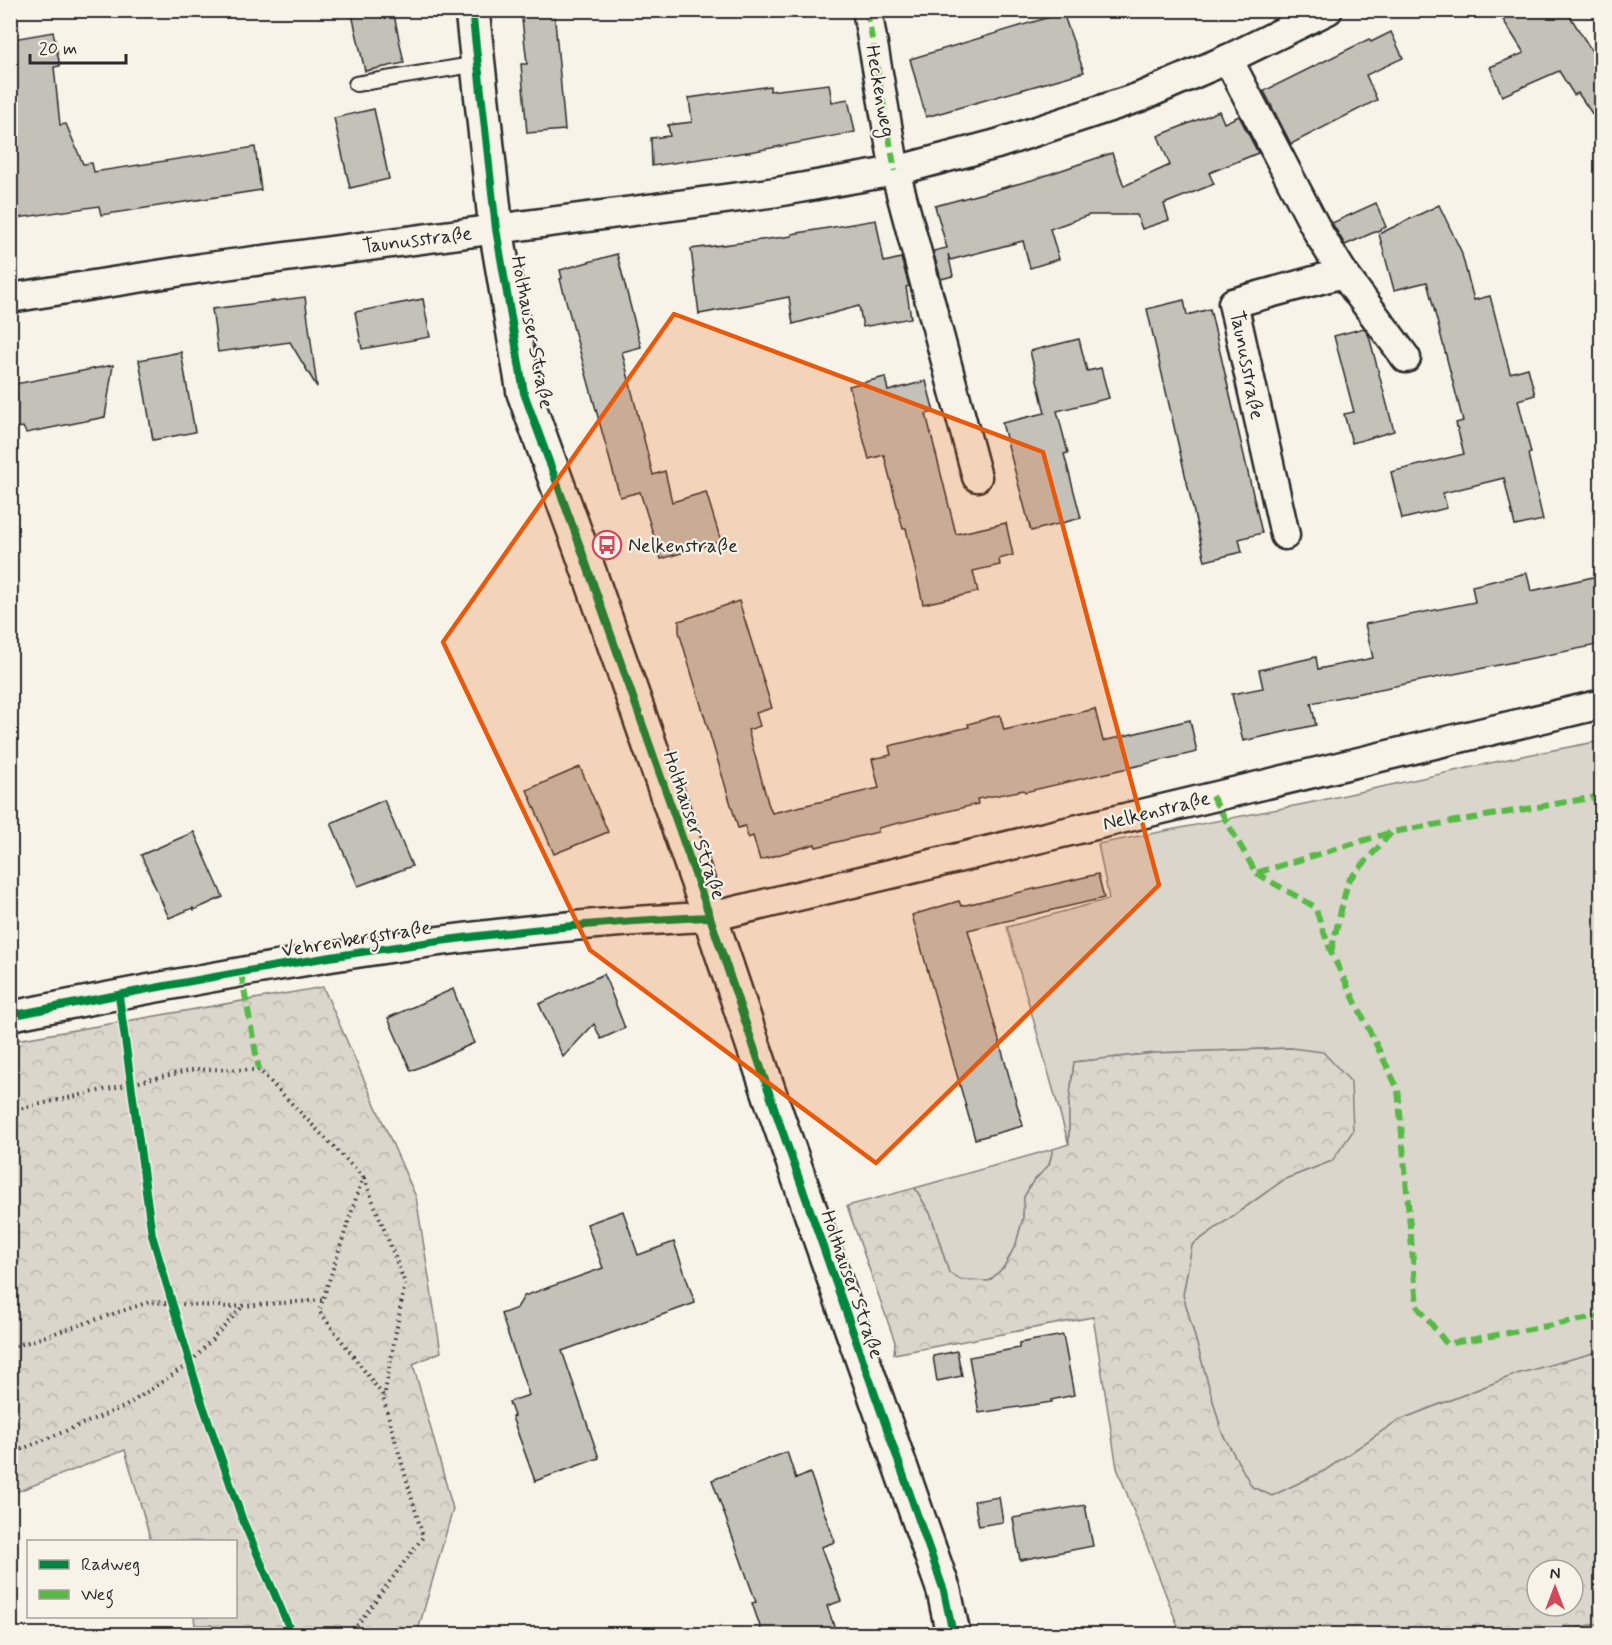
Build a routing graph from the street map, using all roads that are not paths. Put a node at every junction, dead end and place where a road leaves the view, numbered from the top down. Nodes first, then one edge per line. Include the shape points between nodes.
1 (472, 10) edge
2 (867, 10) edge
3 (1328, 10) edge
4 (1228, 59) junction
5 (478, 64) junction
6 (356, 84) dead end
7 (895, 171) junction
8 (496, 229) junction
9 (1343, 273) junction
10 (10, 298) edge
11 (1406, 358) dead end
12 (977, 477) dead end
13 (1285, 535) dead end
14 (1602, 704) edge
15 (710, 917) junction
16 (10, 1016) edge
17 (953, 1635) edge

1 - 5 street, Holthauser Straße
2 - 7 street, Heckenweg
3 - 4 street, Taunusstraße
4 - 7 street, Taunusstraße via 1140,97 996,144
4 - 9 street via 1318,234
5 - 6 lane
5 - 8 street, Holthauser Straße
7 - 8 street, Taunusstraße via 777,192
7 - 12 street
8 - 10 street, Taunusstraße
8 - 15 street, Holthauser Straße via 524,393
9 - 11 street
9 - 13 street, Taunusstraße via 1233,303
14 - 15 street, Nelkenstraße
15 - 16 street, Vehrenbergstraße via 483,934 329,957
15 - 17 street, Holthauser Straße via 944,1591

